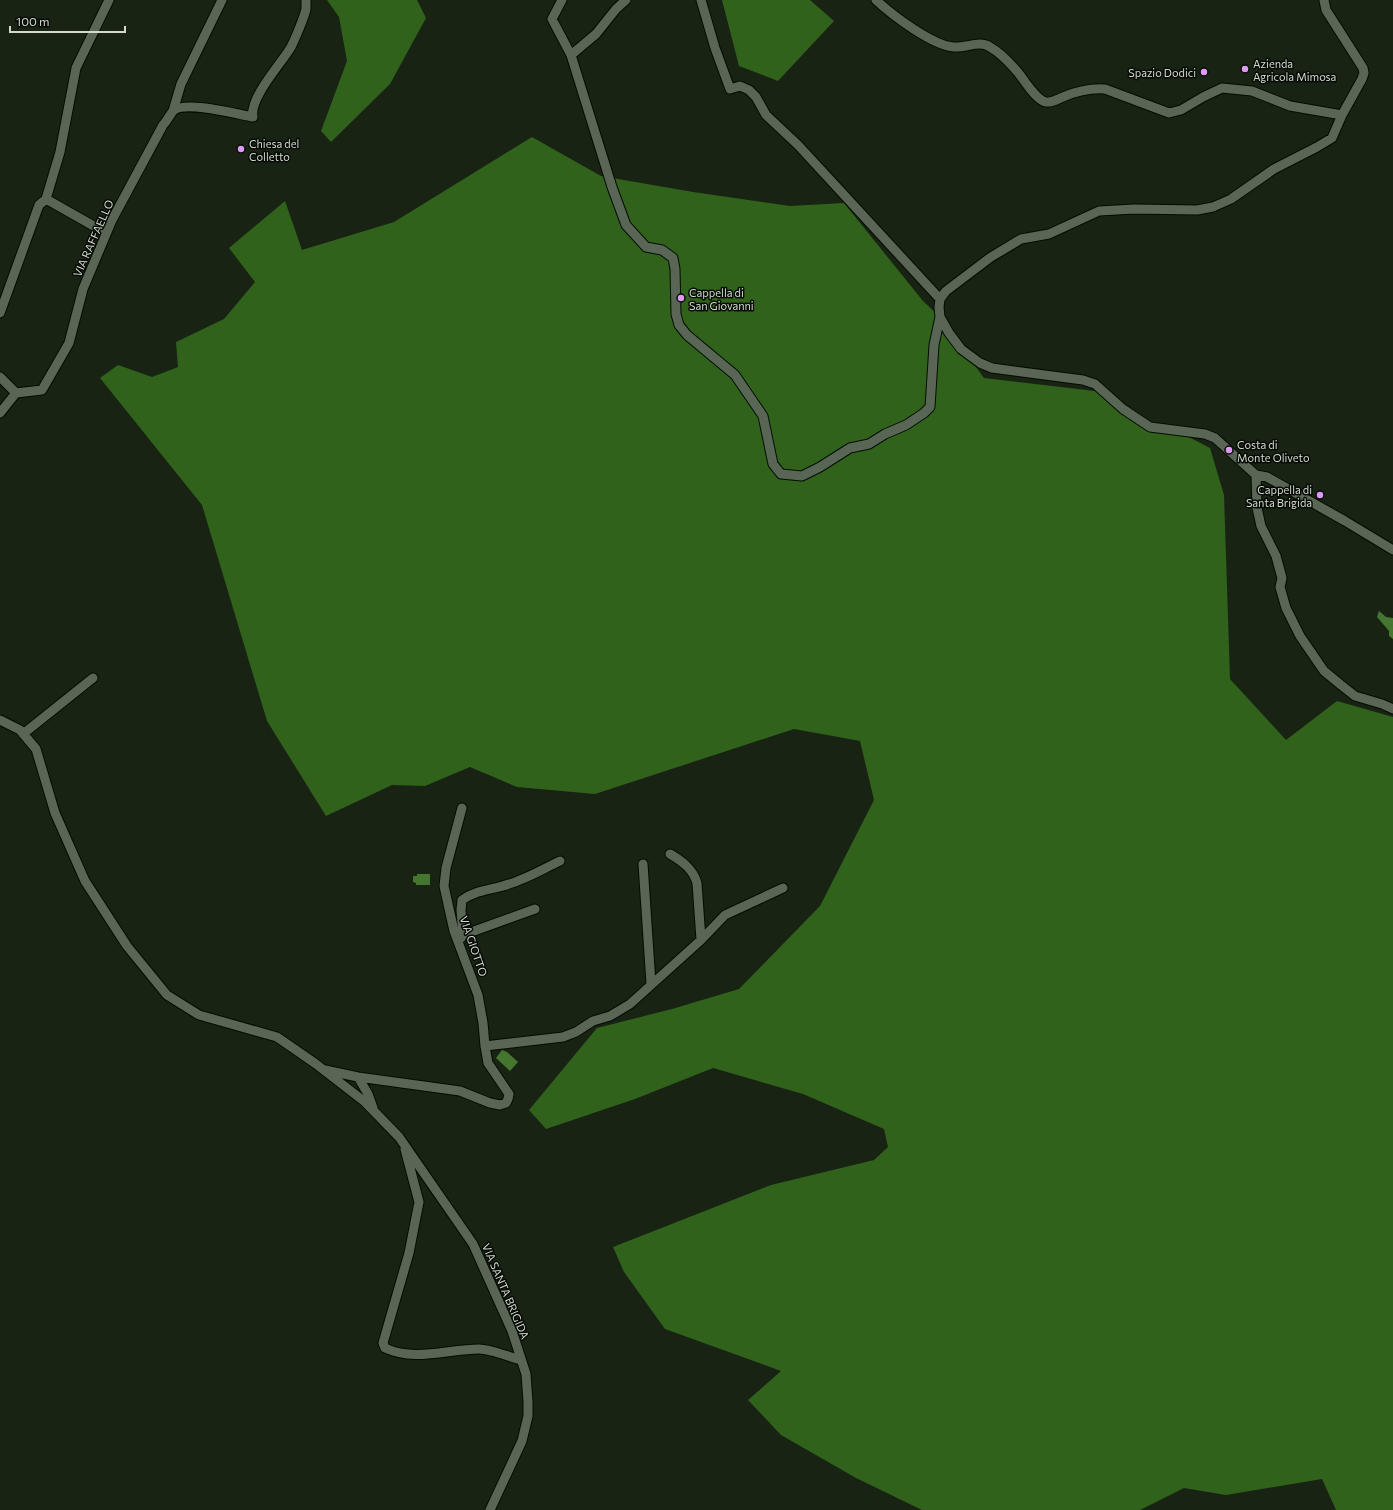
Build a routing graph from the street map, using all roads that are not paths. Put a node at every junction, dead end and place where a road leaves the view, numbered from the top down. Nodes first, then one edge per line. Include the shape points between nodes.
1 (109, 0) edge
2 (222, 0) edge
3 (306, 0) edge
4 (562, 0) edge
5 (626, 0) edge
6 (701, 0) edge
7 (876, 0) edge
8 (1324, 0) edge
9 (571, 55) junction
10 (173, 111) junction
11 (1342, 115) junction
12 (46, 200) junction
13 (106, 233) junction
14 (940, 299) junction
15 (0, 313) edge
16 (940, 318) junction
17 (0, 377) edge
18 (16, 393) junction
19 (0, 413) edge
20 (1256, 475) junction
21 (1393, 550) edge
22 (94, 678) dead end
23 (1393, 709) edge
24 (0, 720) edge
25 (24, 734) junction
26 (462, 808) dead end
27 (670, 854) dead end
28 (560, 861) dead end
29 (643, 864) dead end
30 (783, 888) dead end
31 (535, 909) dead end
32 (461, 939) junction
33 (701, 940) junction
34 (651, 984) junction
35 (485, 1046) junction
36 (324, 1070) junction
37 (358, 1077) junction
38 (374, 1111) junction
39 (404, 1143) junction
40 (521, 1360) junction
41 (490, 1510) edge

1 - 12 street via 76,68 60,152
2 - 10 street via 180,84
3 - 10 street via 306,9 291,47 258,97 252,112 253,118 191,106
4 - 9 street via 552,19
5 - 9 street via 596,34
6 - 14 street via 730,89 740,86 749,90 766,115 798,145
7 - 11 street via 919,32 943,44 955,47 986,44 1016,69 1040,99 1048,102 1094,88 1169,113 1181,110 1202,96 1222,88 1252,91 1290,106
8 - 11 street via 1326,10 1364,73
9 - 16 street via 626,225 646,247 662,250 673,258 676,269 676,314 679,325 687,335 735,374 763,416 773,464 782,474 802,476 820,468 850,448 870,444 924,413 930,407 933,360
10 - 13 street, VIA RAFFAELLO via 163,125
11 - 14 street via 1332,138 1274,169 1231,199 1214,207 1197,210 1100,211 1049,234 1021,239 991,257 946,291
12 - 13 street
12 - 15 street via 39,205
13 - 18 street, VIA RAFFAELLO via 83,289 69,344 42,390
14 - 16 street
16 - 20 street via 961,349 980,363 992,368 1083,380 1095,384 1123,409 1150,427 1205,434 1215,438
17 - 18 street
18 - 19 street
20 - 21 street via 1267,477
20 - 23 street via 1257,508 1261,526 1276,556 1286,608 1300,636 1324,671 1355,696
22 - 25 street
24 - 25 street, VIA SANTA BRIGIDA
25 - 36 street, VIA SANTA BRIGIDA via 36,749 54,813 86,881 127,946 167,996 199,1015 277,1037
26 - 32 street, VIA GIOTTO via 446,868 444,886 454,931
27 - 33 street via 695,875
28 - 32 street via 510,884 470,894 462,900
29 - 34 street
30 - 33 street via 725,915
31 - 32 street
32 - 35 street, VIA GIOTTO via 478,995
33 - 34 street
34 - 35 street via 630,1004 563,1037
35 - 37 street, VIA GIOTTO via 488,1064 509,1094 506,1103 500,1105 490,1104 460,1091
36 - 37 street
36 - 38 street, VIA SANTA BRIGIDA
37 - 38 street
38 - 39 street, VIA SANTA BRIGIDA
39 - 40 street, VIA SANTA BRIGIDA via 473,1244 512,1331
39 - 40 street, VIA SANTA BRIGIDA via 419,1202 409,1253 383,1343 385,1348 392,1352 418,1355 480,1349
40 - 41 street via 526,1374 528,1416 522,1441

